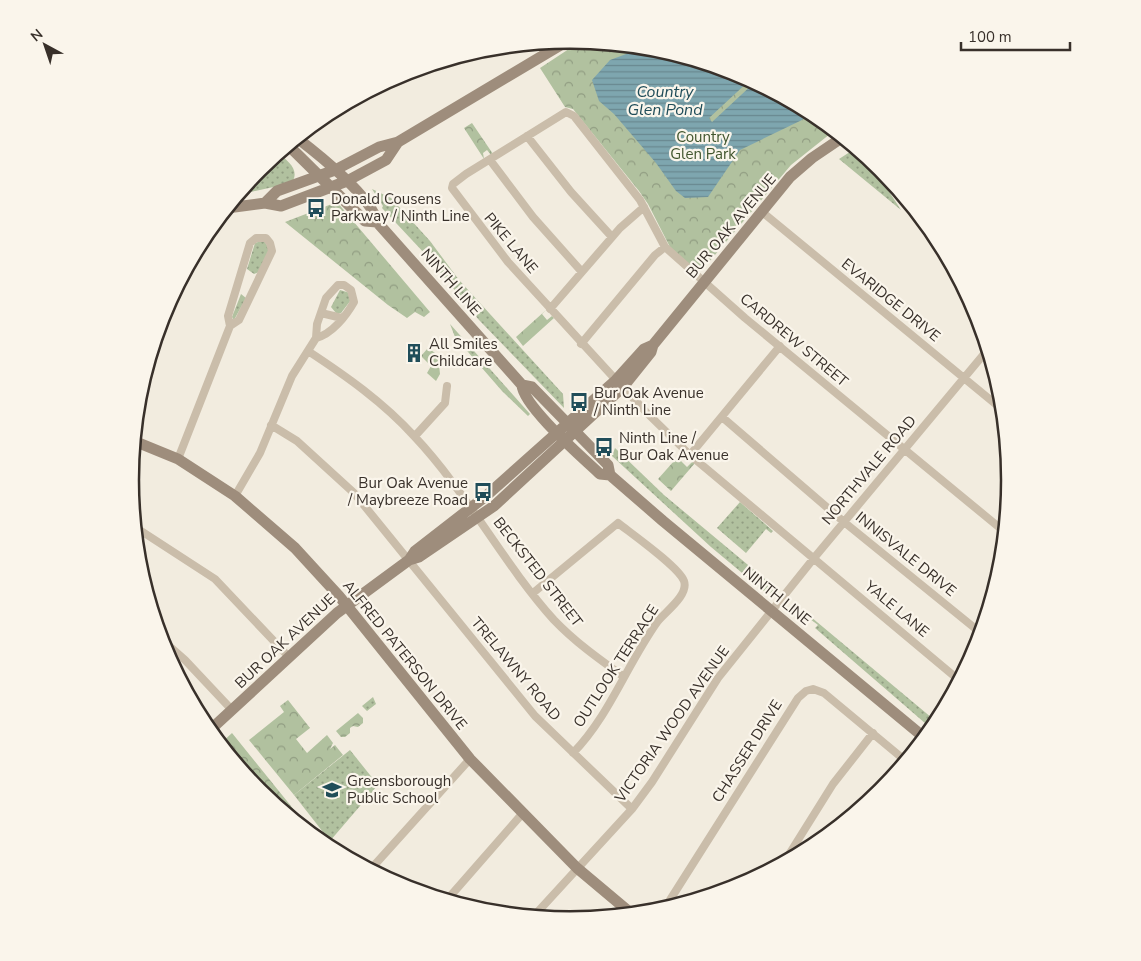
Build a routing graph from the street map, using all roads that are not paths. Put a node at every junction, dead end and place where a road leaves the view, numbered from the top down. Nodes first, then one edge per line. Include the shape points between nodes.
1 (553, 50) edge
2 (527, 136) junction
3 (837, 141) edge
4 (398, 142) junction
5 (302, 143) edge
6 (293, 150) edge
7 (490, 160) junction
8 (336, 170) junction
9 (321, 176) junction
10 (347, 181) junction
11 (332, 187) junction
12 (265, 203) junction
13 (237, 207) edge
14 (644, 207) junction
15 (761, 211) junction
16 (377, 222) junction
17 (612, 237) junction
18 (665, 247) junction
19 (582, 272) junction
20 (239, 280) junction
21 (703, 282) junction
22 (256, 286) junction
23 (550, 309) junction
24 (321, 313) junction
25 (342, 318) junction
26 (230, 326) junction
27 (316, 338) junction
28 (581, 344) junction
29 (780, 346) junction
30 (308, 351) junction
31 (983, 354) edge
32 (964, 377) junction
33 (620, 383) junction
34 (522, 385) junction
35 (447, 386) dead end
36 (995, 404) edge
37 (722, 417) junction
38 (566, 423) junction
39 (271, 425) junction
40 (556, 432) junction
41 (574, 432) junction
42 (415, 436) junction
43 (565, 440) junction
44 (141, 444) edge
45 (904, 449) junction
46 (690, 455) junction
47 (178, 459) junction
48 (610, 475) junction
49 (235, 496) junction
50 (471, 508) junction
51 (479, 518) junction
52 (844, 522) junction
53 (1000, 528) edge
54 (142, 531) edge
55 (814, 558) junction
56 (409, 560) junction
57 (533, 592) junction
58 (346, 605) junction
59 (772, 611) junction
60 (975, 629) edge
61 (174, 649) edge
62 (289, 657) junction
63 (624, 676) junction
64 (955, 677) edge
65 (232, 710) junction
66 (216, 725) edge
67 (873, 733) junction
68 (920, 734) edge
69 (573, 753) junction
70 (901, 758) edge
71 (470, 759) junction
72 (632, 809) junction
73 (522, 814) junction
74 (791, 851) edge
75 (375, 865) edge
76 (577, 868) junction
77 (451, 895) edge
78 (669, 901) edge
79 (626, 909) edge
80 (539, 911) edge

1 - 4 street
2 - 7 street, PIKE LANE
2 - 14 street, PIKE LANE via 563,113 570,113
2 - 17 street
3 - 15 street, BUR OAK AVENUE via 790,177
4 - 8 street via 378,148
4 - 10 street via 386,160
5 - 8 street, NINTH LINE
6 - 9 street, NINTH LINE
7 - 19 street via 533,217
7 - 23 street, PIKE LANE via 453,184 453,191 498,251
8 - 9 street
8 - 10 street, NINTH LINE
9 - 11 street, NINTH LINE
9 - 12 street via 277,191
10 - 11 street
10 - 16 street, NINTH LINE via 375,212
11 - 12 street via 281,206
11 - 16 street, NINTH LINE via 365,220
12 - 13 street
14 - 17 street
14 - 18 street, CARDREW STREET
15 - 21 street, BUR OAK AVENUE
15 - 32 street, EVARIDGE DRIVE
16 - 34 street, NINTH LINE
17 - 19 street
18 - 21 street, CARDREW STREET
18 - 28 street via 655,254
19 - 23 street
20 - 22 street
20 - 22 street via 250,243 256,238 264,238 272,251
20 - 26 street via 228,316
21 - 29 street, CARDREW STREET
21 - 33 street, BUR OAK AVENUE via 653,345 644,348
22 - 26 street via 239,320
23 - 28 street, PIKE LANE
24 - 25 street
24 - 25 street via 332,290 344,285 354,294 354,302
24 - 27 street
25 - 27 street via 325,336
26 - 47 street
27 - 30 street
28 - 33 street, PIKE LANE
29 - 37 street
29 - 45 street, CARDREW STREET
30 - 39 street via 292,376
30 - 42 street via 353,381
31 - 32 street, NORTHVALE ROAD
32 - 36 street, EVARIDGE DRIVE
32 - 45 street, NORTHVALE ROAD
33 - 38 street, BUR OAK AVENUE
33 - 41 street, BUR OAK AVENUE
33 - 46 street, PIKE LANE
34 - 38 street, NINTH LINE via 532,387
34 - 40 street, NINTH LINE via 525,397
35 - 42 street via 445,403
37 - 46 street
37 - 52 street, INNISVALE DRIVE
38 - 40 street, BUR OAK AVENUE
38 - 41 street, NINTH LINE
39 - 49 street via 251,471
39 - 56 street, TRELAWNY ROAD via 297,441 341,479
40 - 43 street, NINTH LINE
40 - 50 street, BUR OAK AVENUE
41 - 43 street, BUR OAK AVENUE
41 - 48 street, NINTH LINE via 608,465
42 - 50 street
43 - 48 street, NINTH LINE via 600,474
43 - 51 street, BUR OAK AVENUE
44 - 47 street, ALFRED PATERSON DRIVE
45 - 52 street, NORTHVALE ROAD
45 - 53 street, CARDREW STREET
46 - 55 street, PIKE LANE
47 - 49 street, ALFRED PATERSON DRIVE
48 - 59 street, NINTH LINE
49 - 58 street, ALFRED PATERSON DRIVE via 295,548
50 - 51 street
50 - 56 street, BUR OAK AVENUE via 415,551
51 - 56 street, BUR OAK AVENUE via 419,557
51 - 57 street, BECKSTED STREET
52 - 55 street, NORTHVALE ROAD
52 - 60 street, INNISVALE DRIVE
54 - 62 street via 215,578
55 - 59 street, NORTHVALE ROAD
55 - 64 street, YALE LANE
56 - 58 street, BUR OAK AVENUE
56 - 69 street, TRELAWNY ROAD via 534,716
57 - 63 street, BECKSTED STREET via 553,619 580,645
57 - 63 street, OUTLOOK TERRACE via 618,523 675,569 684,580 682,594 658,622
58 - 62 street, BUR OAK AVENUE
58 - 71 street, ALFRED PATERSON DRIVE
59 - 68 street, NINTH LINE
59 - 72 street, VICTORIA WOOD AVENUE via 718,678
61 - 65 street
62 - 65 street, BUR OAK AVENUE
63 - 69 street, OUTLOOK TERRACE via 596,728
65 - 66 street, BUR OAK AVENUE
67 - 70 street, CHASSER DRIVE
67 - 74 street via 833,784
67 - 78 street, CHASSER DRIVE via 824,693 813,689 806,691 776,728
69 - 72 street, TRELAWNY ROAD
71 - 73 street, ALFRED PATERSON DRIVE
71 - 75 street
72 - 76 street, VICTORIA WOOD AVENUE
73 - 76 street, ALFRED PATERSON DRIVE
73 - 77 street
76 - 79 street, ALFRED PATERSON DRIVE
76 - 80 street, VICTORIA WOOD AVENUE

